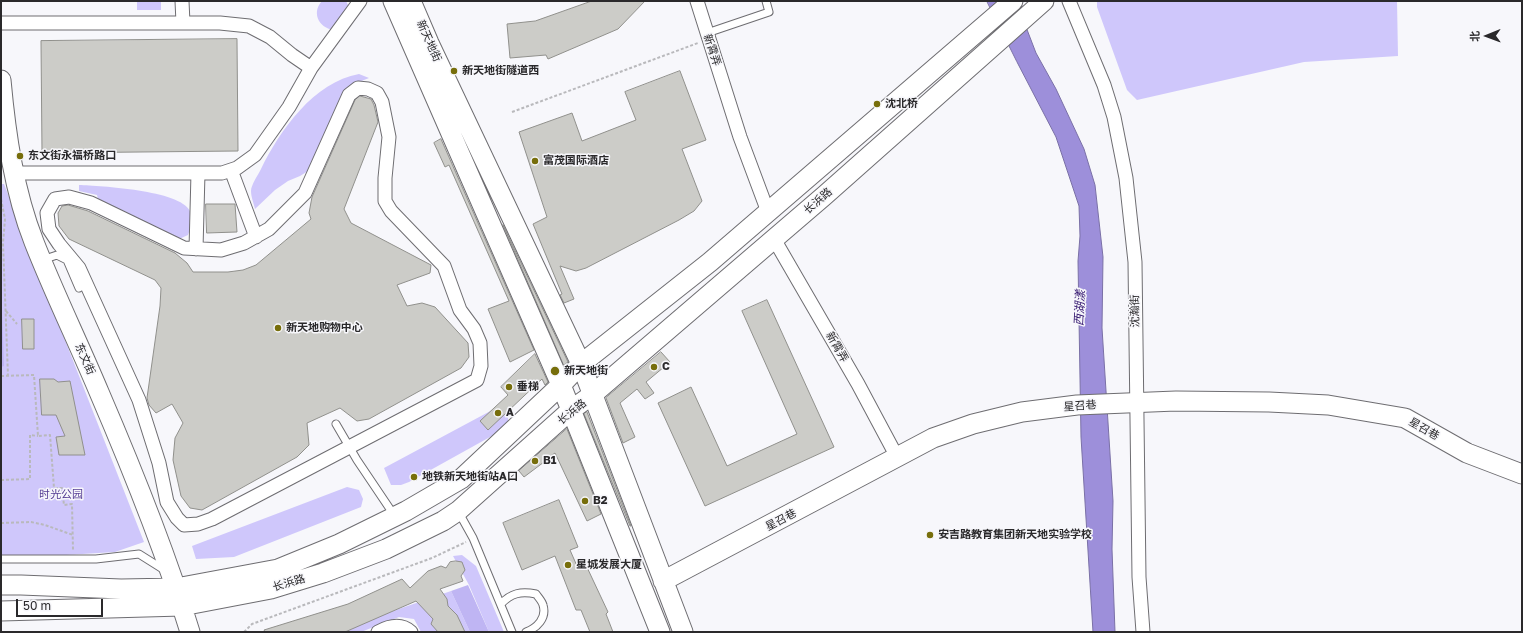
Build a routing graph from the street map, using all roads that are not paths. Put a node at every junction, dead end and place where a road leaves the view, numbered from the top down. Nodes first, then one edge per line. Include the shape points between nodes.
1 (182, 1) edge
2 (360, 1) edge
3 (393, 1) edge
4 (411, 1) edge
5 (697, 1) edge
6 (766, 1) edge
7 (1013, 1) edge
8 (1044, 1) edge
9 (1069, 1) edge
10 (1, 23) edge
11 (183, 23) junction
12 (708, 36) junction
13 (311, 68) junction
14 (1, 80) edge
15 (231, 170) junction
16 (15, 173) junction
17 (198, 173) junction
18 (768, 212) junction
19 (256, 237) junction
20 (774, 239) junction
21 (196, 249) junction
22 (42, 260) junction
23 (79, 288) dead end
24 (581, 364) junction
25 (561, 385) junction
26 (592, 396) junction
27 (1137, 403) junction
28 (571, 410) junction
29 (336, 424) dead end
30 (349, 446) junction
31 (897, 457) junction
32 (1522, 474) edge
33 (458, 511) junction
34 (395, 517) junction
35 (1, 559) edge
36 (174, 581) junction
37 (663, 581) junction
38 (1, 585) edge
39 (500, 604) junction
40 (182, 606) junction
41 (1, 611) edge
42 (190, 632) edge
43 (378, 632) edge
44 (411, 632) edge
45 (514, 632) edge
46 (526, 632) edge
47 (660, 632) edge
48 (683, 632) edge
49 (1143, 632) edge

1 - 11 street
2 - 13 street
3 - 25 main road, 新天地街
4 - 24 main road, 新天地街
5 - 12 street, 新霄弄
6 - 12 lane via 769,12
7 - 18 main road, 长浜路
8 - 20 main road, 长浜路
9 - 27 street, 沈瀚街 via 1106,92 1114,117 1126,178 1135,262
10 - 11 street
11 - 13 street via 249,26 270,37
12 - 18 street, 新霄弄 via 740,137
13 - 15 street via 289,107 255,155
14 - 16 main road, 东文街 via 5,124
15 - 17 street via 222,173
15 - 19 street
16 - 17 street
16 - 22 main road, 东文街 via 21,203
17 - 21 street
18 - 24 main road, 长浜路 via 710,262
19 - 21 street via 221,250
19 - 30 street via 269,229 305,193 349,95 358,88 377,93 382,102 389,137 385,202 444,266 460,310 474,329 480,343 481,366 477,380
20 - 26 main road, 长浜路
20 - 31 street, 新霄弄
21 - 30 street via 184,248 91,203 69,197 55,199 47,213 49,230 79,268 139,400 159,463 167,502 176,518 184,525 212,519
22 - 23 lane via 57,255 67,260
22 - 36 main road, 东文街 via 99,392
24 - 25 main road, 长浜路
24 - 26 main road, 新天地街
25 - 28 main road, 新天地街
25 - 34 main road, 长浜路 via 461,479
26 - 28 main road, 长浜路
26 - 37 main road, 新天地街
27 - 31 main road, 星召巷 via 1077,405 1022,412 973,424 933,438
27 - 32 main road, 星召巷 via 1176,401 1328,405 1405,418 1467,454
27 - 49 street, 沈瀚街 via 1139,577
28 - 33 main road, 长浜路
28 - 47 main road, 新天地街
29 - 30 lane
30 - 34 lane
31 - 37 main road, 星召巷
33 - 39 lane via 473,538
33 - 40 main road, 长浜路 via 386,549 323,573 271,589
34 - 36 main road, 长浜路 via 278,569
35 - 36 lane via 96,559 139,554
36 - 38 main road, 长浜路 via 121,589
36 - 40 main road, 东文街
37 - 48 main road, 新天地街
39 - 45 lane
39 - 46 lane via 507,596 526,592 536,594 543,604 544,614 534,629
40 - 41 main road, 长浜路
40 - 42 main road, 东文街
43 - 44 street via 396,626 405,627

